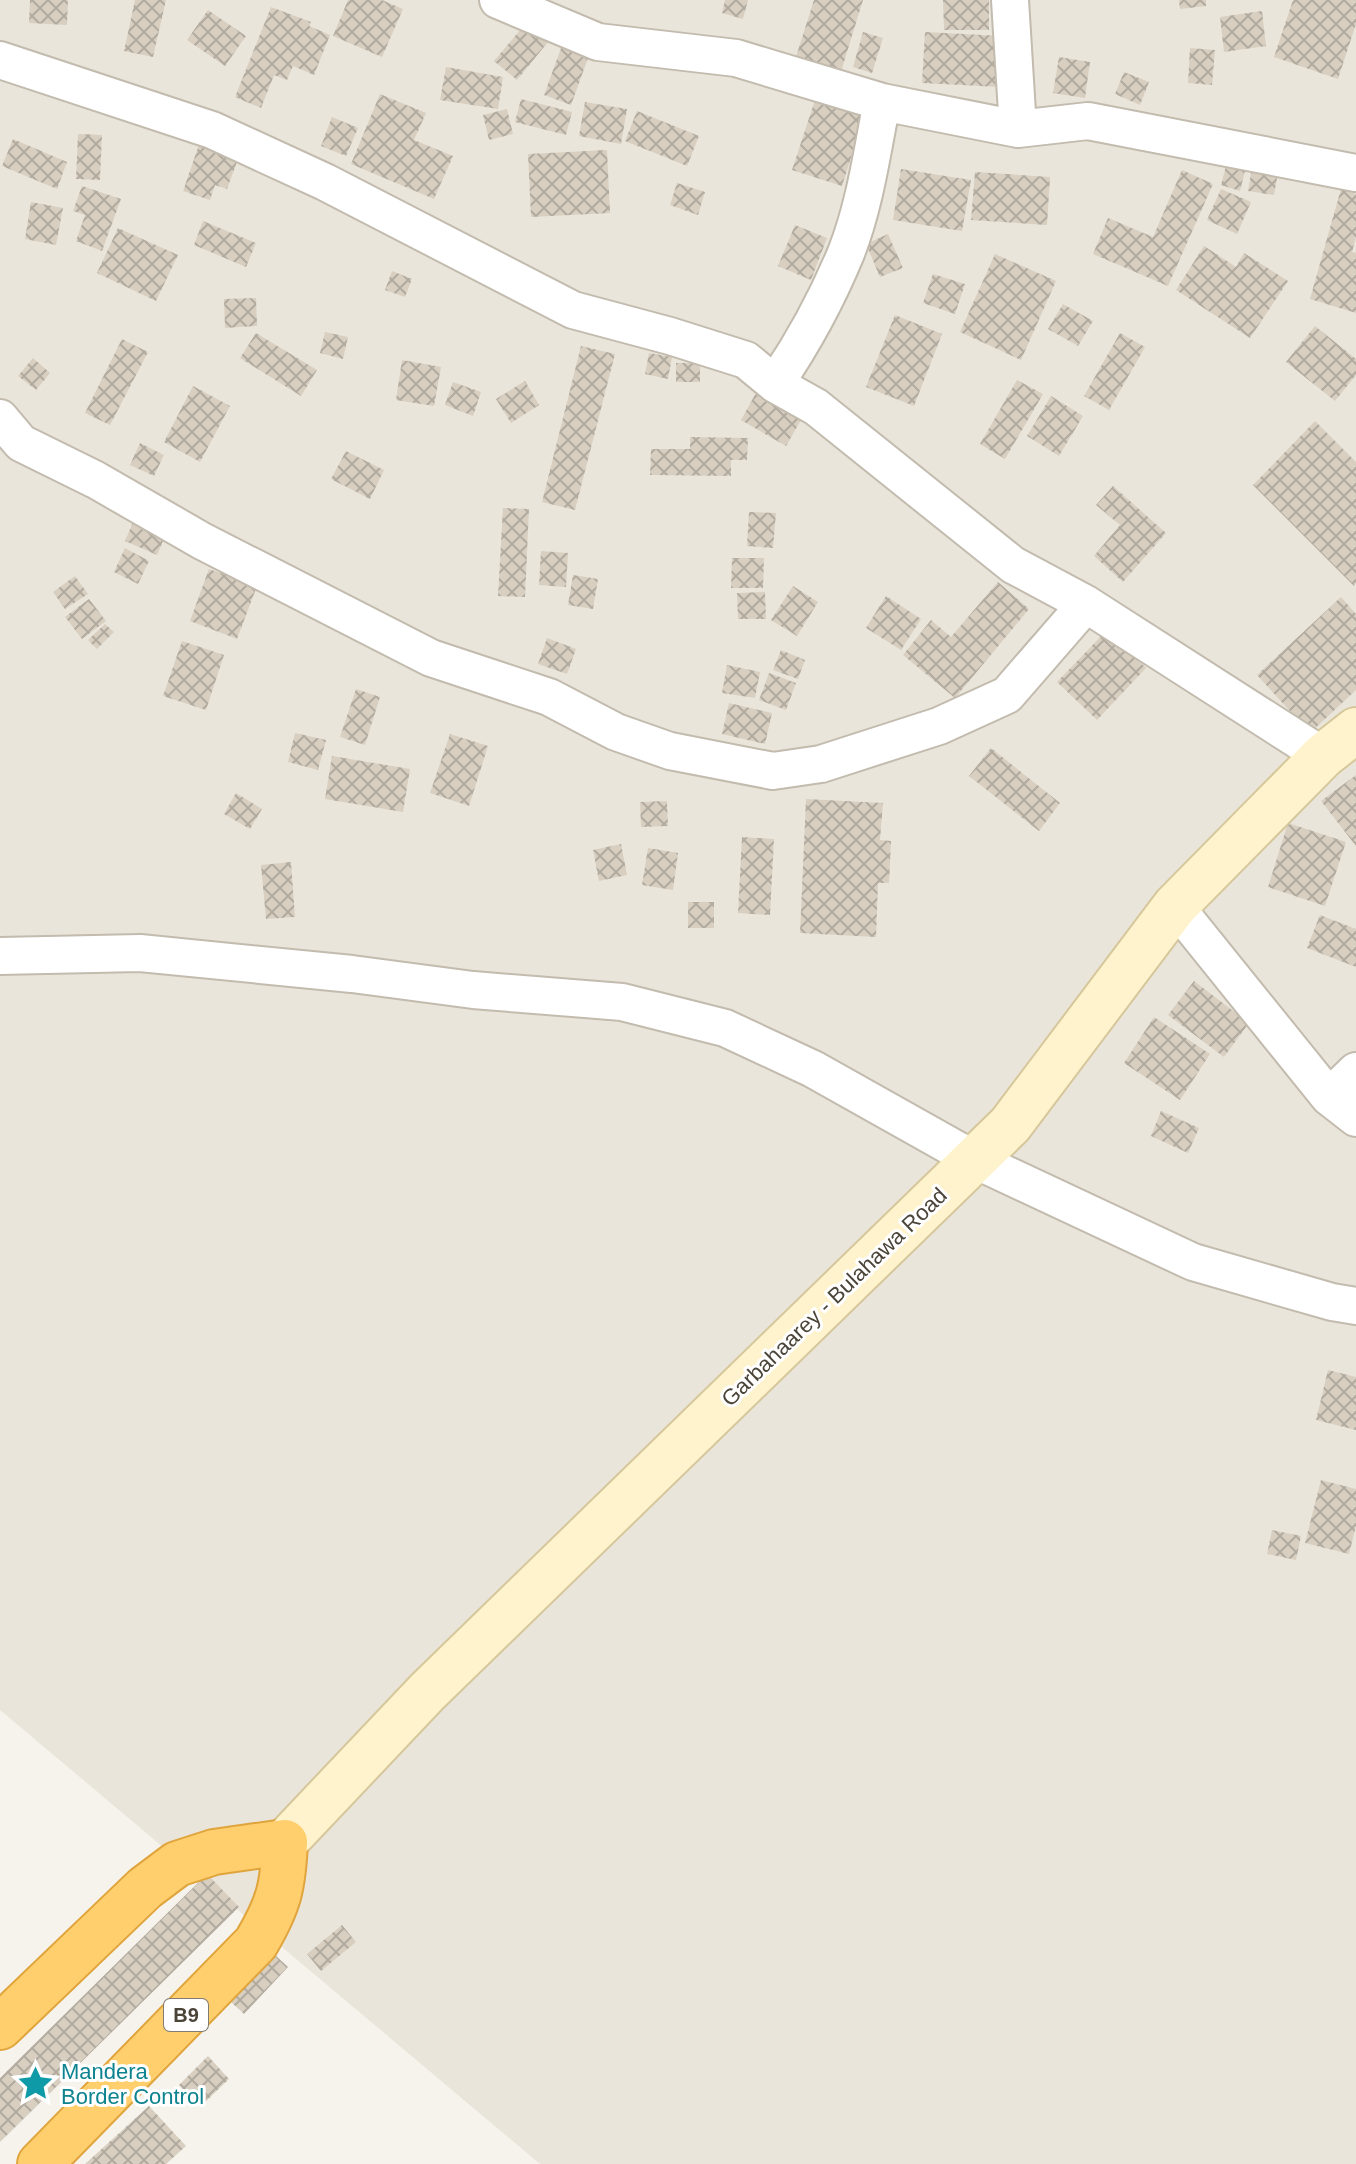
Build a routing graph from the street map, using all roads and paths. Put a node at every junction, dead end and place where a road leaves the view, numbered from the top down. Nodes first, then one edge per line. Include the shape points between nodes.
1 (498, 0) edge
2 (1010, 0) edge
3 (0, 60) edge
4 (882, 102) junction
5 (1018, 129) junction
6 (1356, 173) edge
7 (775, 384) junction
8 (7, 440) edge
9 (1086, 604) junction
10 (1340, 743) edge
11 (1175, 906) junction
12 (0, 956) edge
13 (1356, 1071) edge
14 (1342, 1108) edge
15 (975, 1160) junction
16 (1356, 1306) edge
17 (285, 1842) junction
18 (0, 2027) edge
19 (40, 2164) edge

1 - 4 street via 598,42 736,58
2 - 5 street
3 - 7 street via 212,130 573,310 746,360
4 - 5 street
4 - 7 street via 846,252 802,344
5 - 6 street via 1088,121
7 - 9 street via 816,407 1013,565
8 - 9 street via 96,480 202,541 431,658 549,697 616,732 670,751 773,771 821,764 939,726 1007,695
9 - 10 street
10 - 11 main road, Garbahaarey - Bulahawa Road
11 - 14 street
11 - 15 main road, Garbahaarey - Bulahawa Road via 1010,1125
12 - 15 street via 140,953 622,1002 725,1028 813,1069
13 - 14 street
15 - 16 street via 1193,1262
15 - 17 main road, Garbahaarey - Bulahawa Road via 427,1692
17 - 18 highway via 214,1852 177,1864 145,1888
17 - 19 highway, B9 via 283,1885 256,1943

